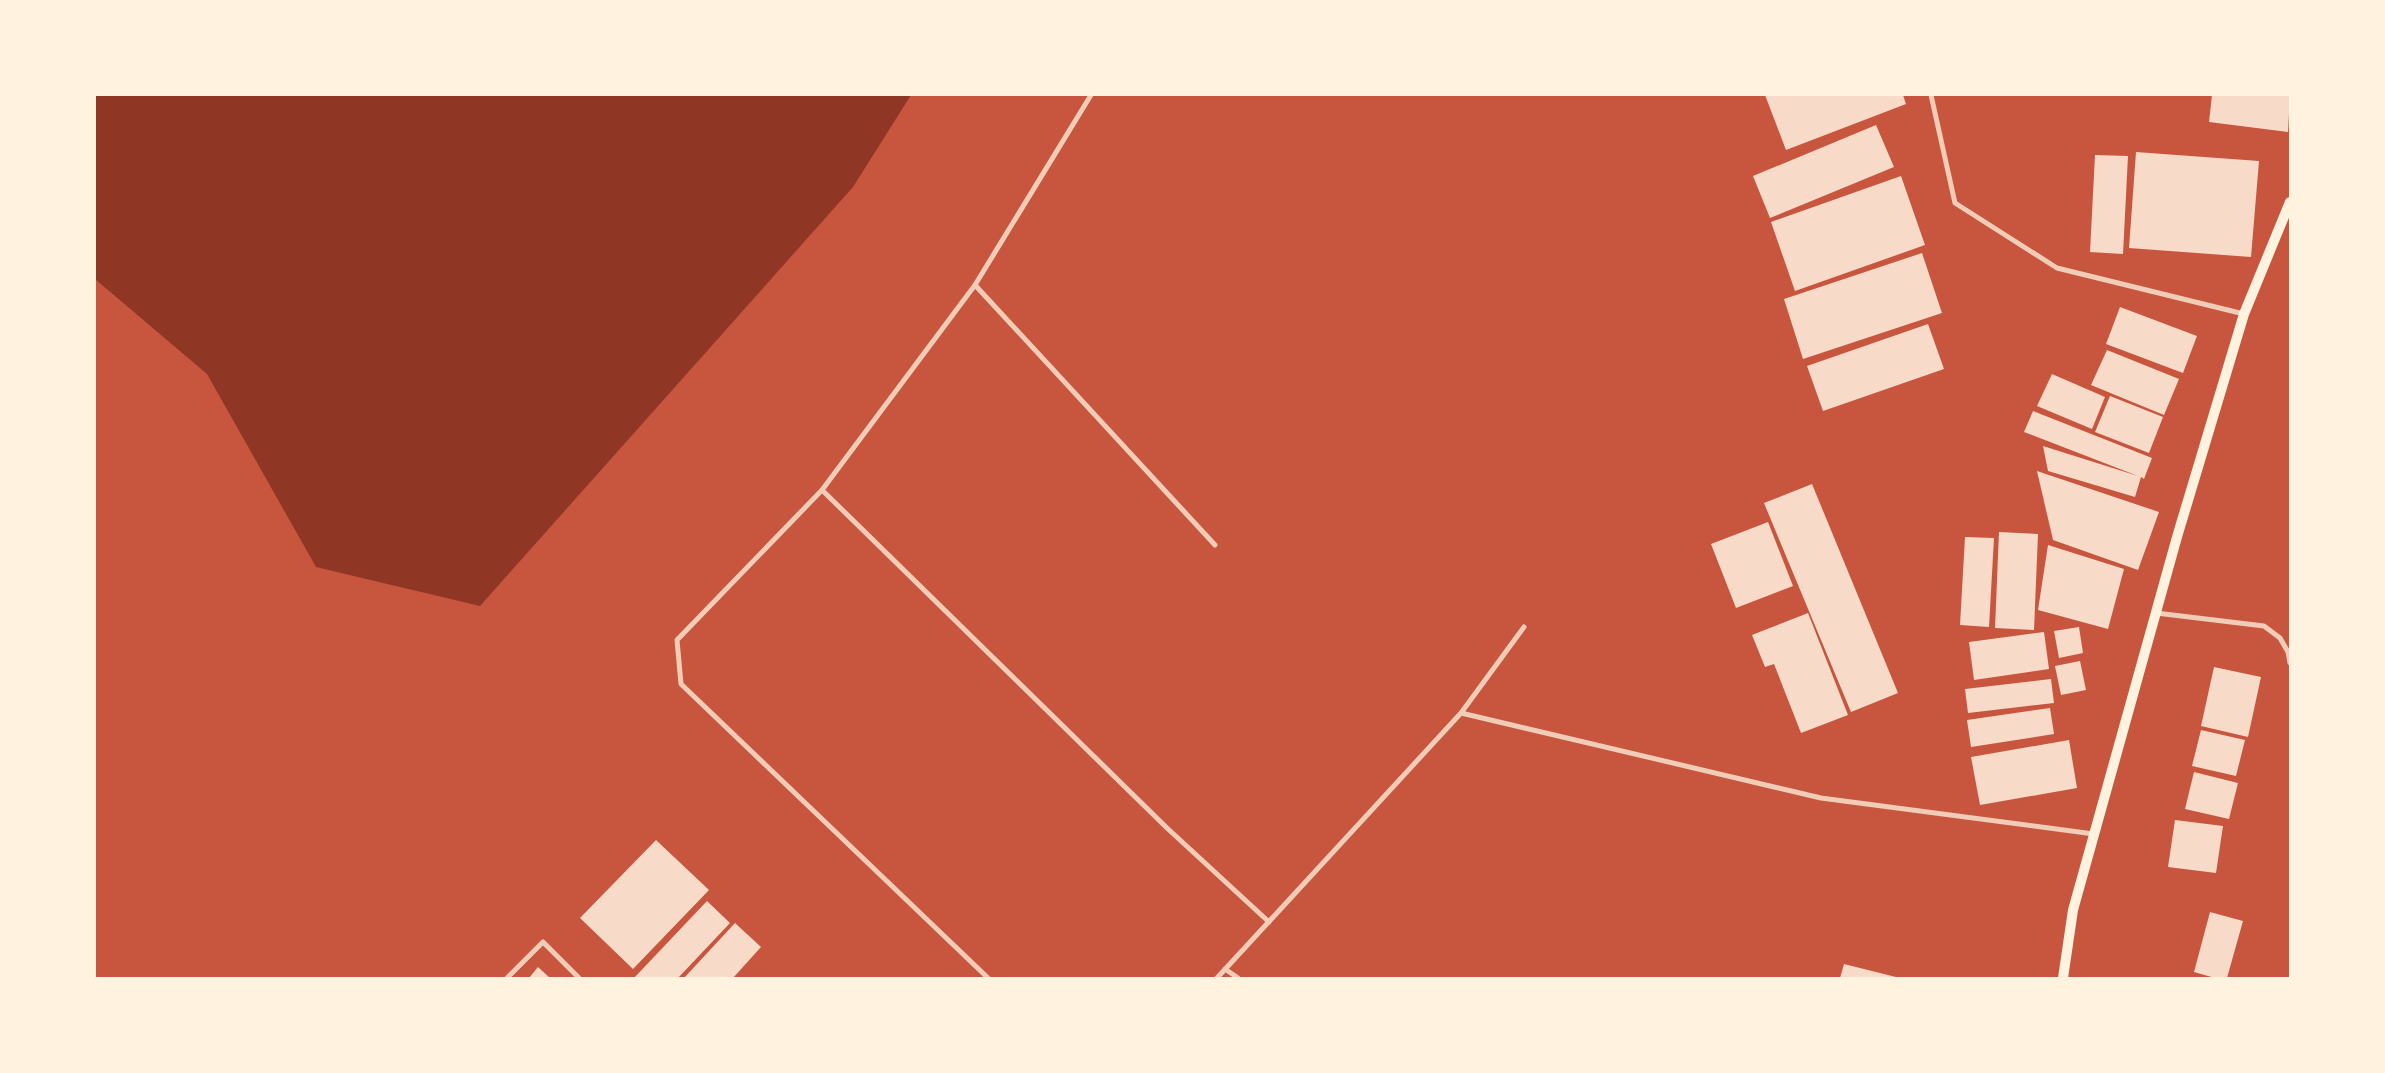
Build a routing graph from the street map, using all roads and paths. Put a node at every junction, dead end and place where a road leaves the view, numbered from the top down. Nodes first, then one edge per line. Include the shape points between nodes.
1 (1091, 95) edge
2 (1931, 95) edge
3 (2290, 202) edge
4 (974, 285) junction
5 (2244, 314) junction
6 (822, 490) junction
7 (1215, 545) dead end
8 (2156, 613) junction
9 (1524, 628) dead end
10 (2290, 663) edge
11 (1461, 713) junction
12 (2094, 834) junction
13 (1269, 922) junction
14 (1225, 969) junction
15 (507, 978) edge
16 (580, 978) edge
17 (988, 978) edge
18 (1217, 978) edge
19 (1238, 978) edge
20 (2063, 978) edge

1 - 4 street
2 - 5 street via 1955,203 2056,268
3 - 5 main road
4 - 6 street
4 - 7 street
5 - 8 main road
6 - 13 street via 1167,828
6 - 17 street via 677,640 681,684
8 - 10 street via 2264,626 2280,638
8 - 12 main road
9 - 11 street
11 - 12 street via 1821,798
11 - 13 street
12 - 20 main road via 2073,910
13 - 14 street
14 - 18 street
14 - 19 street
15 - 16 street via 543,942

